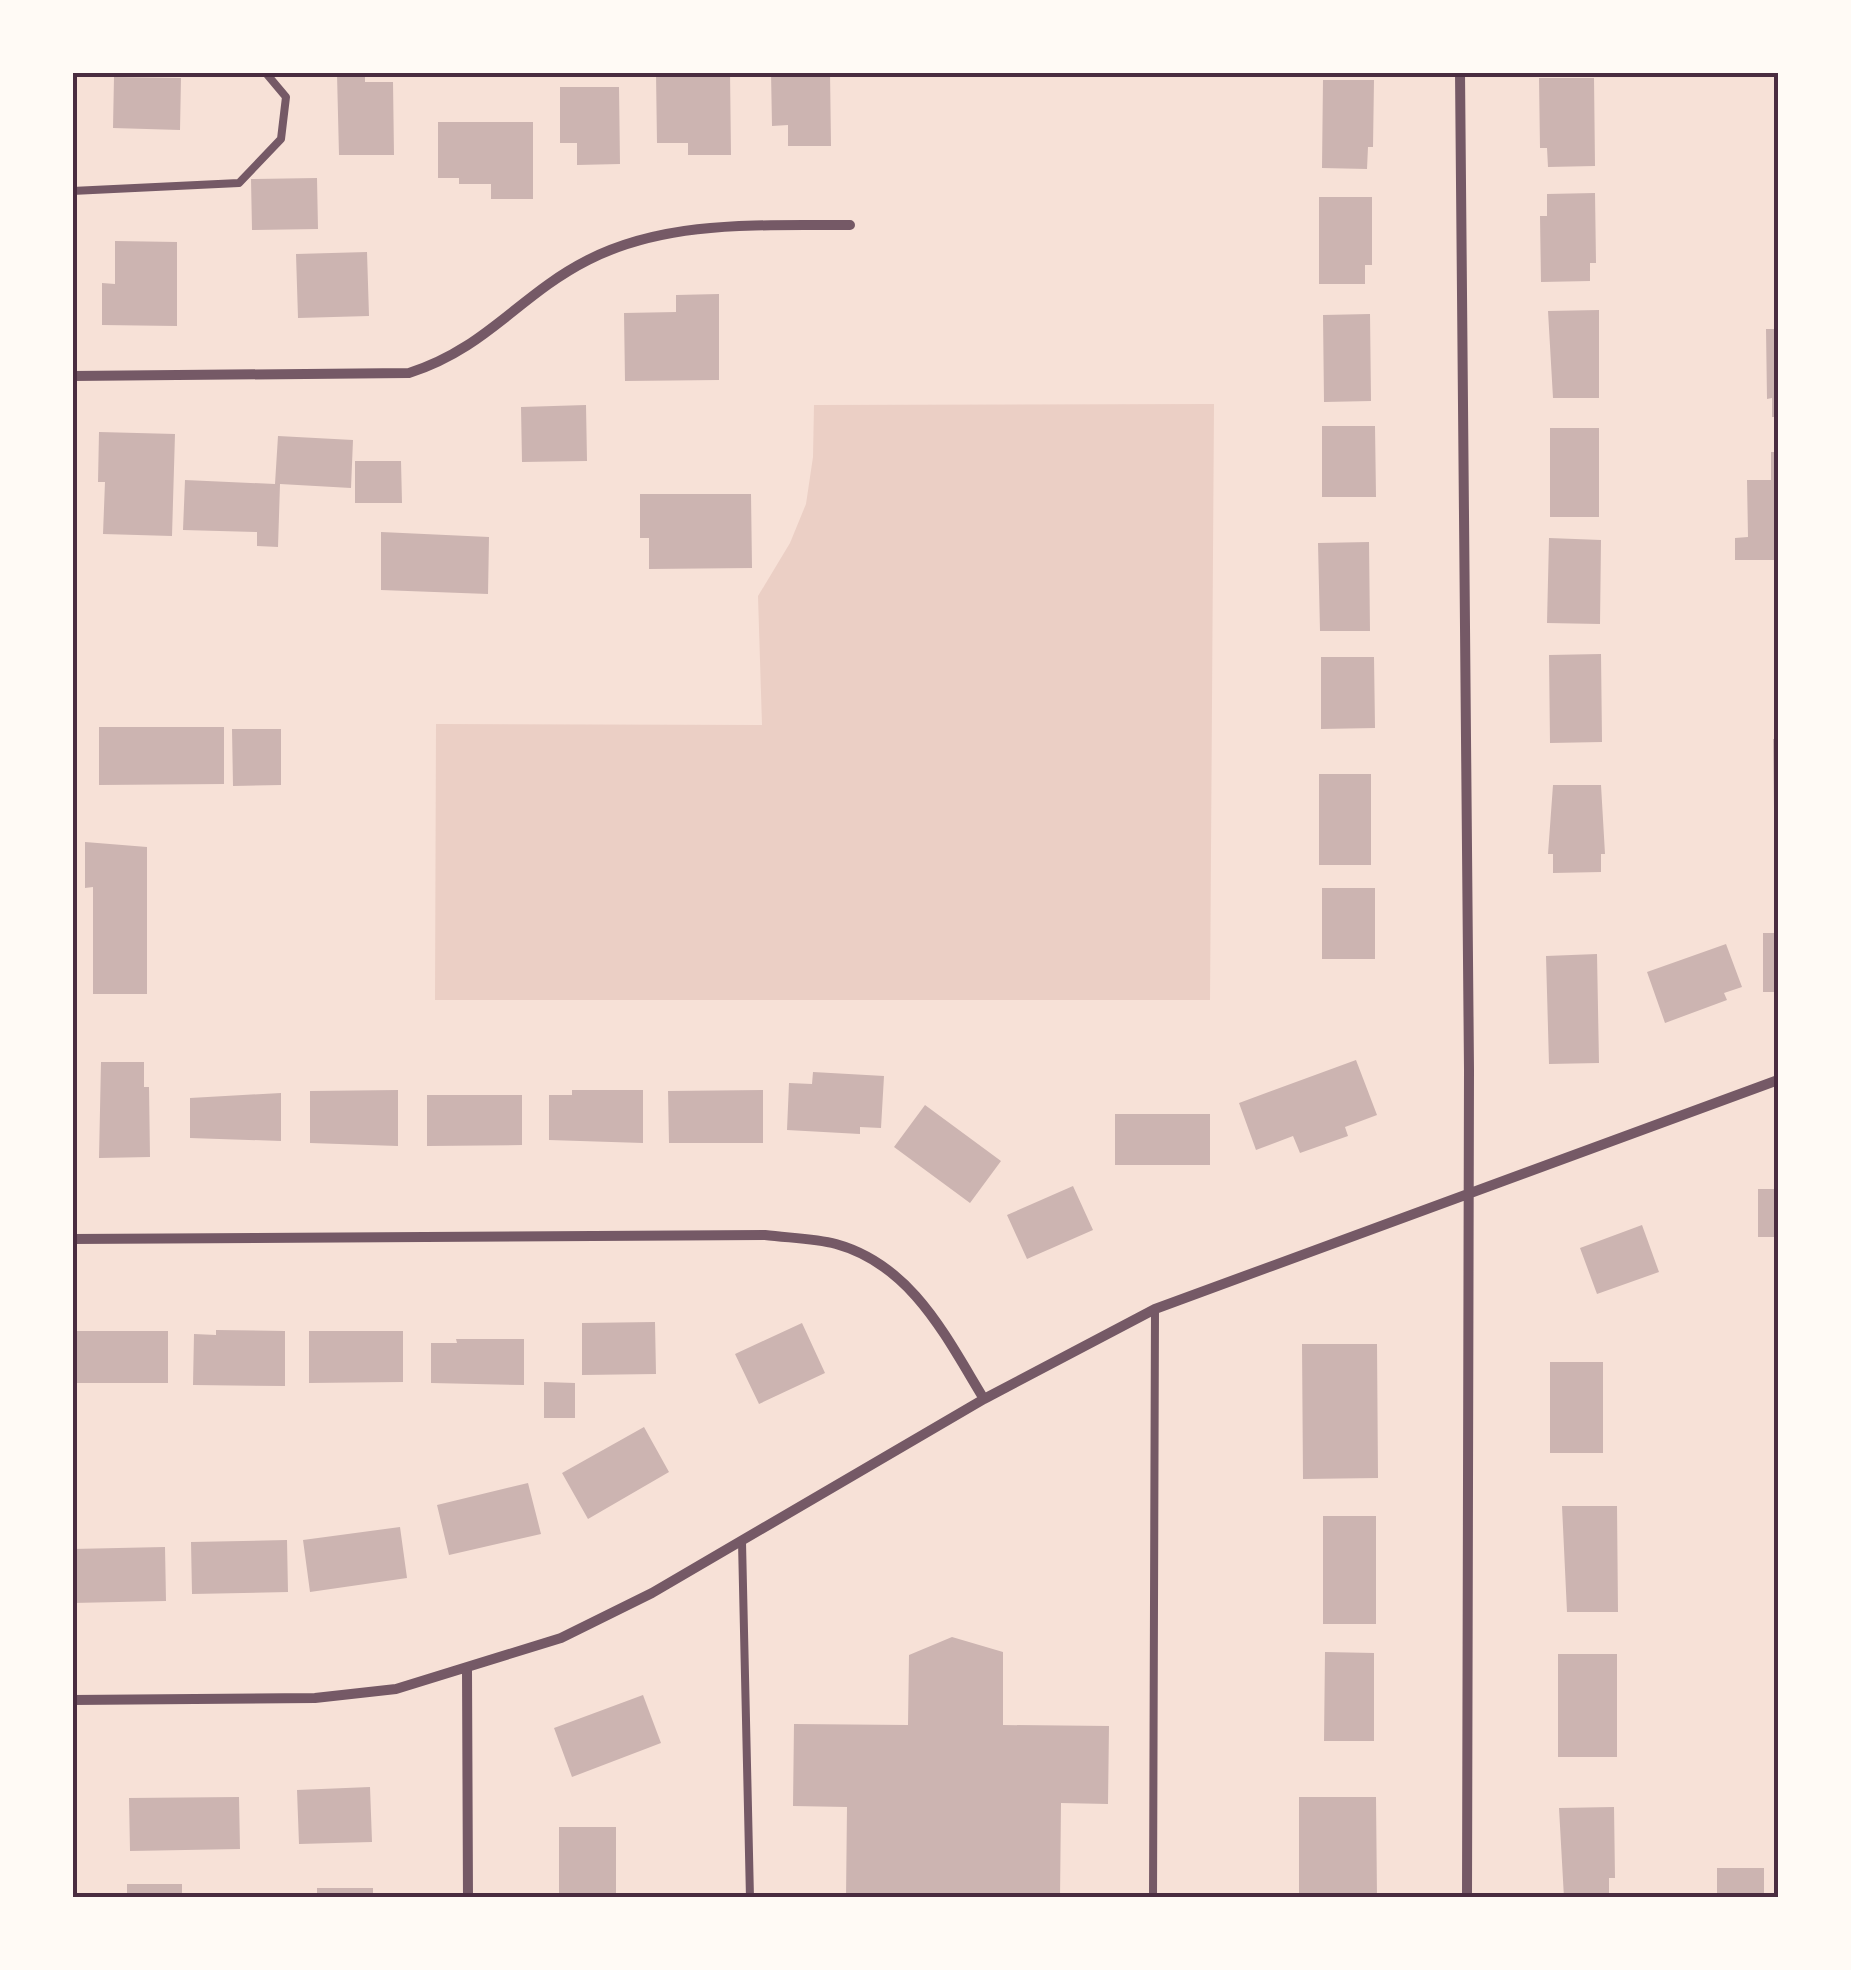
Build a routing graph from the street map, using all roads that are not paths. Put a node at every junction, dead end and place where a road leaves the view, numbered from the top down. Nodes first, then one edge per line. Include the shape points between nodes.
1 (265, 72) edge
2 (1460, 72) edge
3 (72, 190) edge
4 (850, 225) dead end
5 (72, 376) edge
6 (1778, 1080) edge
7 (1466, 1192) junction
8 (72, 1239) edge
9 (1155, 1309) junction
10 (984, 1398) junction
11 (742, 1542) junction
12 (467, 1670) junction
13 (72, 1700) edge
14 (468, 1898) edge
15 (750, 1898) edge
16 (1154, 1898) edge
17 (1466, 1898) edge

1 - 3 lane via 286,97 281,139 238,183
2 - 7 street
4 - 5 street via 706,227 650,236 588,260 449,360 408,373
6 - 7 street
7 - 9 street
7 - 17 street
8 - 10 street via 765,1235 836,1244 881,1263 925,1304
9 - 10 street
9 - 16 lane
10 - 11 street
11 - 12 street via 561,1638
11 - 15 lane
12 - 13 street via 315,1698
12 - 14 street

